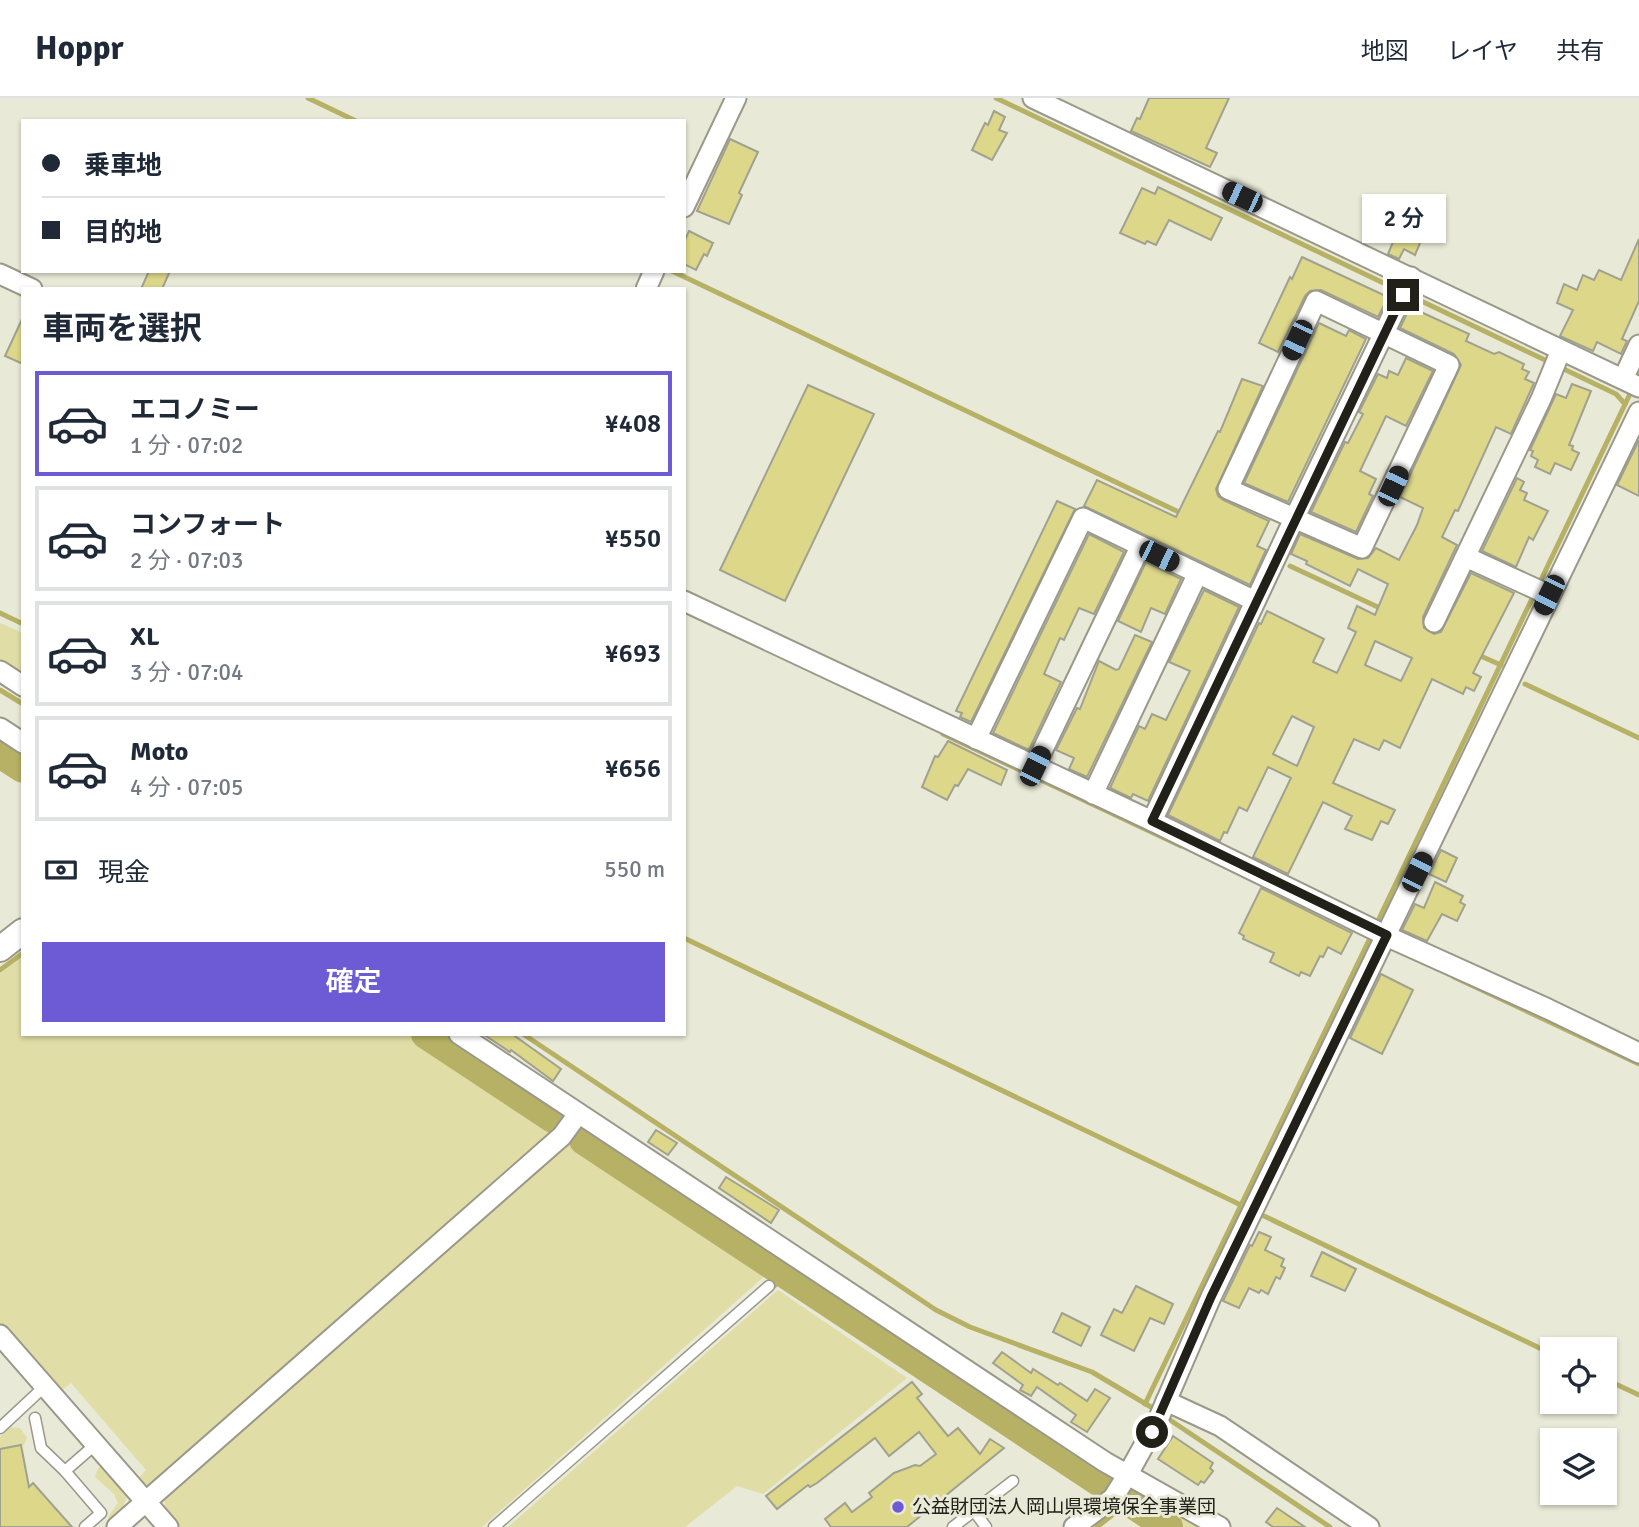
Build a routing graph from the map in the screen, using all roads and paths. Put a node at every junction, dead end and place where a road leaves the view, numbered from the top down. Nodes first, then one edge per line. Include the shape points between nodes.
1 (736, 98) edge
2 (1045, 101) edge
3 (686, 203) edge
4 (0, 274) edge
5 (28, 287) edge
6 (1406, 287) junction
7 (1384, 333) junction
8 (1639, 345) edge
9 (1556, 360) junction
10 (1631, 383) edge
11 (1639, 412) edge
12 (1294, 519) junction
13 (1140, 547) junction
14 (1465, 557) junction
15 (1197, 575) junction
16 (1541, 591) junction
17 (1255, 601) junction
18 (686, 602) edge
19 (1434, 622) dead end
20 (0, 671) edge
21 (21, 685) edge
22 (0, 728) edge
23 (976, 739) junction
24 (21, 742) edge
25 (1035, 766) junction
26 (1093, 794) junction
27 (1152, 821) junction
28 (1379, 930) junction
29 (21, 933) edge
30 (0, 949) edge
31 (462, 1036) edge
32 (1639, 1053) edge
33 (578, 1114) junction
34 (769, 1286) dead end
35 (0, 1335) edge
36 (45, 1387) junction
37 (1162, 1410) junction
38 (34, 1418) dead end
39 (0, 1428) edge
40 (96, 1444) junction
41 (65, 1471) junction
42 (1013, 1481) dead end
43 (1121, 1485) junction
44 (147, 1503) junction
45 (974, 1511) junction
46 (85, 1527) edge
47 (117, 1527) edge
48 (168, 1527) edge
49 (494, 1527) edge
50 (953, 1527) edge
51 (986, 1527) edge
52 (1074, 1527) edge
53 (1220, 1527) edge
54 (1369, 1527) edge

1 - 3 street
2 - 6 street
4 - 5 street
6 - 7 street
6 - 9 street
7 - 12 street
7 - 12 street via 1449,365 1393,486 1362,548
7 - 12 street via 1316,301 1297,340 1228,489
8 - 10 street
9 - 10 street
9 - 14 street
11 - 16 street
12 - 17 street
13 - 15 street
13 - 23 street via 1083,518
13 - 25 street
14 - 16 street
14 - 19 street
15 - 17 street
15 - 26 street
16 - 28 street
17 - 27 street
18 - 23 street
20 - 21 street
22 - 24 street
23 - 25 street
25 - 26 street
26 - 27 street
27 - 28 street
28 - 32 street
28 - 37 street
29 - 30 street
31 - 33 street
33 - 43 street via 1105,1462
33 - 44 street via 562,1136
34 - 49 lane
35 - 36 street
36 - 39 lane
36 - 40 street
37 - 43 street
37 - 54 street via 1220,1426
38 - 41 lane via 41,1448
40 - 41 lane
40 - 44 street
41 - 46 lane via 101,1513
42 - 45 lane
43 - 52 street
43 - 53 street
44 - 47 street
44 - 48 street
45 - 50 lane
45 - 51 lane

